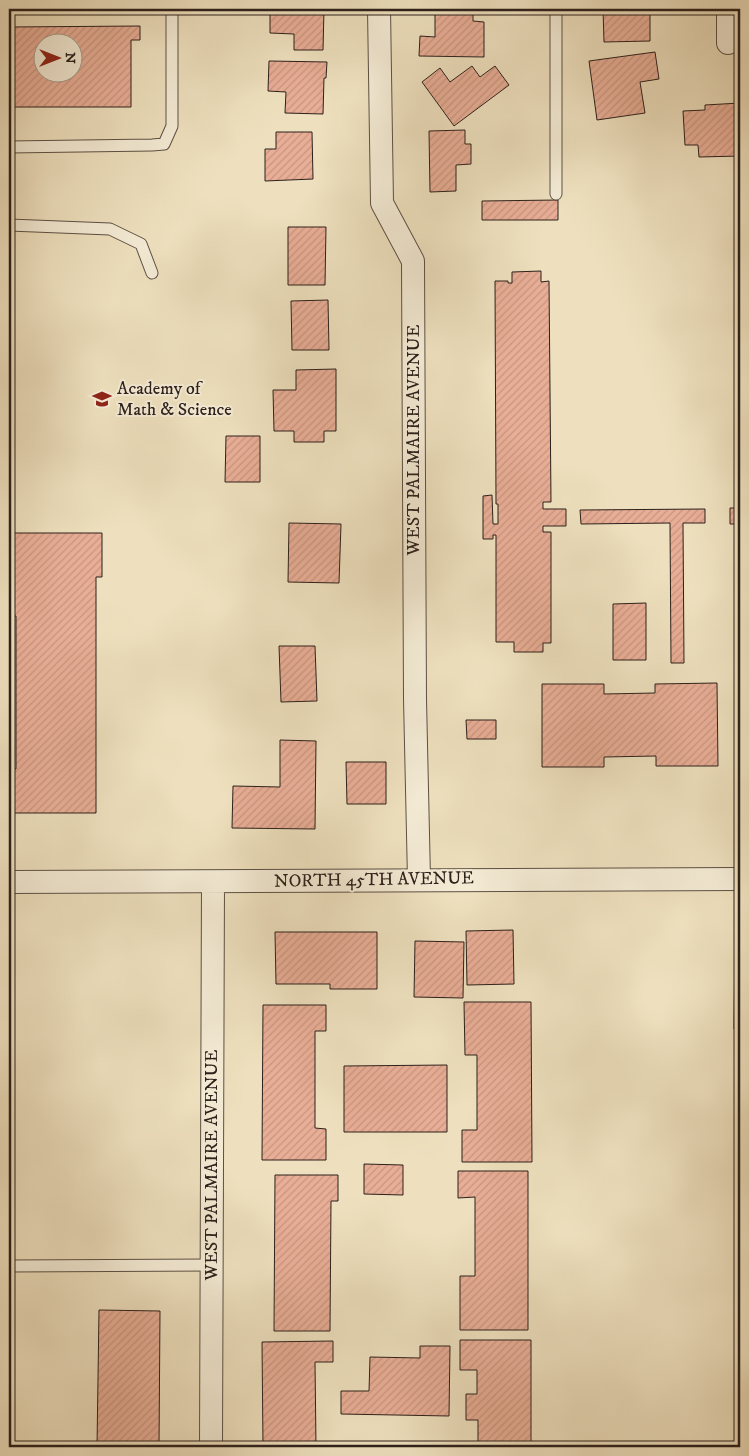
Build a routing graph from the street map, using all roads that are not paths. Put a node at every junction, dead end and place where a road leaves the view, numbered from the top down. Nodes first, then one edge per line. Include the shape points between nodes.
1 (172, 9) edge
2 (379, 9) edge
3 (556, 9) edge
4 (728, 9) edge
5 (728, 43) dead end
6 (9, 147) edge
7 (556, 194) dead end
8 (9, 225) edge
9 (152, 273) dead end
10 (419, 879) junction
11 (740, 879) edge
12 (9, 882) edge
13 (213, 882) junction
14 (211, 1265) junction
15 (9, 1266) edge
16 (211, 1447) edge

1 - 6 lane via 172,126 164,144
2 - 10 street, WEST PALMAIRE AVENUE via 382,203 413,261
3 - 7 lane
4 - 5 street
8 - 9 lane via 110,229 141,244
10 - 11 street, NORTH 45TH AVENUE
10 - 13 street, NORTH 45TH AVENUE
12 - 13 street, NORTH 45TH AVENUE
13 - 14 street, WEST PALMAIRE AVENUE
14 - 15 lane
14 - 16 street, WEST PALMAIRE AVENUE

